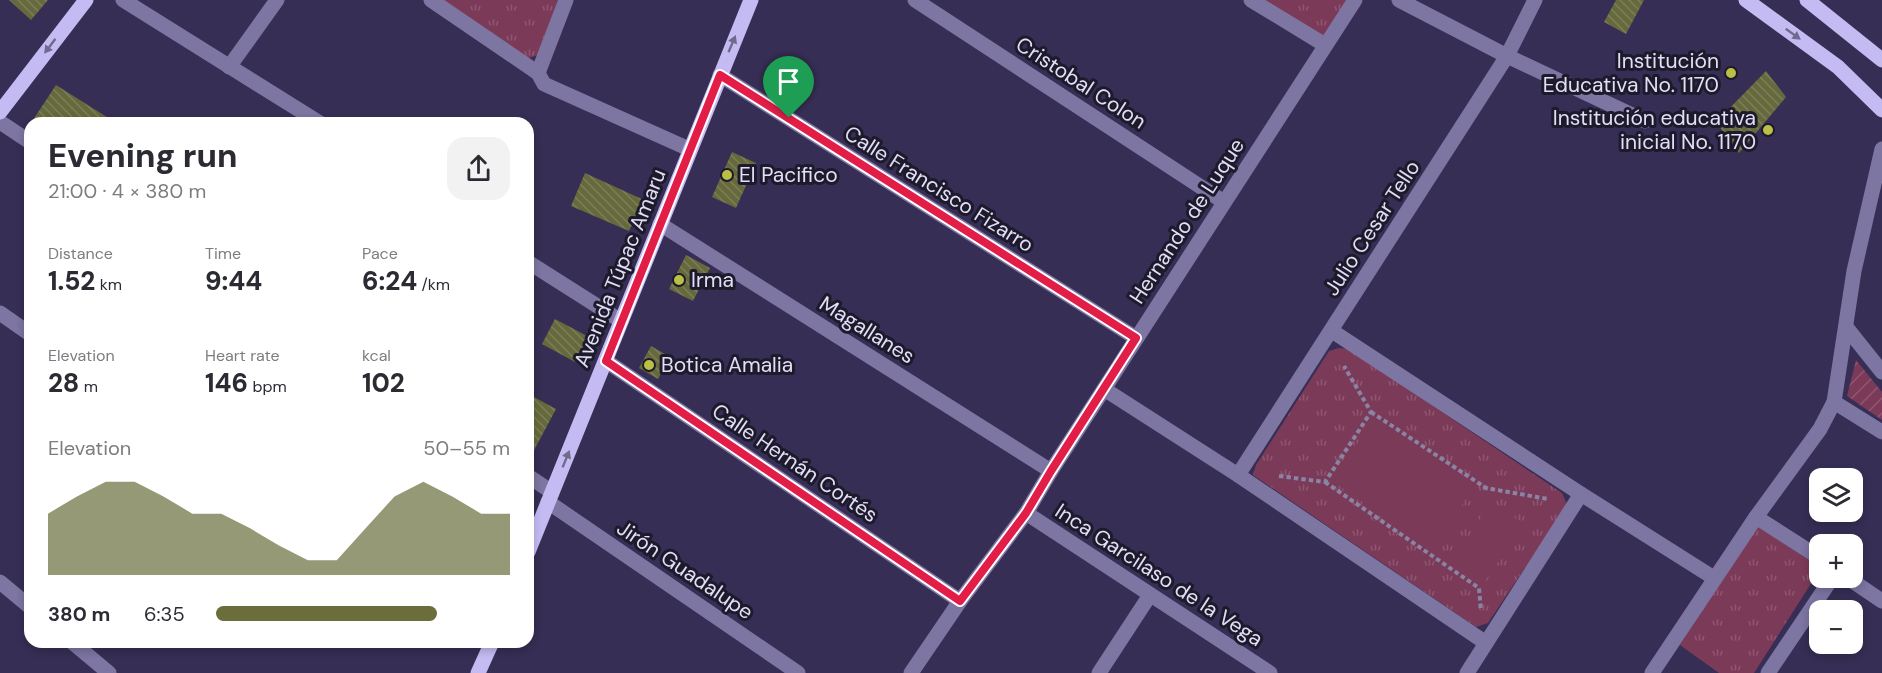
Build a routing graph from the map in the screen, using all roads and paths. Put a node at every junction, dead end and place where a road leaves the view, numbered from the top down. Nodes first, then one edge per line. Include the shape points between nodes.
1 (86, 0) edge
2 (123, 0) edge
3 (278, 0) edge
4 (431, 0) edge
5 (566, 0) edge
6 (751, 0) edge
7 (915, 0) edge
8 (1251, 0) edge
9 (1355, 0) edge
10 (1399, 0) edge
11 (1535, 0) edge
12 (1746, 0) edge
13 (1807, 0) edge
14 (1325, 45) junction
15 (1507, 56) junction
16 (1881, 56) edge
17 (229, 67) junction
18 (538, 73) junction
19 (720, 75) junction
20 (1882, 110) edge
21 (0, 112) edge
22 (310, 117) edge
23 (1645, 121) dead end
24 (0, 122) edge
25 (24, 138) edge
26 (689, 149) junction
27 (1882, 149) edge
28 (1224, 202) junction
29 (660, 224) junction
30 (534, 266) edge
31 (0, 313) edge
32 (621, 321) junction
33 (1846, 327) junction
34 (24, 330) edge
35 (1332, 331) junction
36 (1136, 338) junction
37 (606, 361) junction
38 (1343, 363) dead end
39 (1882, 372) edge
40 (1104, 389) junction
41 (1834, 402) junction
42 (1371, 412) junction
43 (1882, 432) edge
44 (1051, 471) junction
45 (1269, 475) dead end
46 (1238, 476) junction
47 (534, 482) edge
48 (1325, 483) junction
49 (1581, 494) junction
50 (550, 497) junction
51 (1549, 499) dead end
52 (1026, 513) junction
53 (1756, 517) junction
54 (534, 537) edge
55 (1809, 551) edge
56 (1714, 578) junction
57 (0, 582) edge
58 (1825, 588) edge
59 (1863, 588) edge
60 (1150, 595) junction
61 (960, 601) junction
62 (1882, 601) edge
63 (24, 602) edge
64 (1481, 622) dead end
65 (1486, 643) junction
66 (79, 648) edge
67 (487, 648) edge
68 (1660, 670) edge
69 (109, 673) edge
70 (478, 673) edge
71 (798, 673) edge
72 (912, 673) edge
73 (1099, 673) edge
74 (1270, 673) edge
75 (1467, 673) edge
76 (1768, 673) edge

1 -> 21 main road
2 - 17 street
3 - 17 street
4 - 18 street
5 - 18 street
19 -> 6 main road, Avenida Túpac Amaru
7 - 28 street, Cristobal Colon
8 - 14 street
9 - 14 street, Hernando de Luque
10 - 15 street
11 - 15 street, Julio Cesar Tello
12 -> 20 main road via 1838,67
13 - 16 main road
14 - 28 street, Hernando de Luque
15 - 23 street
15 - 35 street, Julio Cesar Tello
17 - 22 street
18 - 26 street via 544,84
19 - 26 main road, Avenida Túpac Amaru
19 - 36 street, Calle Francisco Fizarro
24 - 25 street
26 - 29 main road, Avenida Túpac Amaru
27 - 33 street via 1854,271
28 - 36 street, Hernando de Luque
29 - 32 main road, Avenida Túpac Amaru
29 - 44 street, Magallanes
30 - 32 street
31 - 34 street
32 - 37 main road, Avenida Túpac Amaru
33 - 39 street
33 - 41 street
35 - 46 street, Julio Cesar Tello
35 - 49 street
36 - 40 street, Hernando de Luque
50 -> 37 main road, Avenida Túpac Amaru
37 - 61 street, Calle Hernán Cortés
38 - 42 path
40 - 44 street, Hernando de Luque
40 - 46 street
41 - 43 street
41 - 53 street via 1820,429
42 - 48 path
42 - 51 path via 1486,489
44 - 52 street, Hernando de Luque
45 - 48 path
46 - 65 street
47 - 50 street, Jirón Guadalupe
48 - 64 path via 1479,588
49 - 56 street
49 - 65 street
50 - 54 main road, Avenida Túpac Amaru
50 - 71 street, Jirón Guadalupe
52 - 60 street, Inca Garcilaso de la Vega
52 - 61 street, Hernando de Luque
53 - 55 street
53 - 56 street
56 - 68 street
57 - 63 street
58 - 76 street
59 - 62 street
60 - 73 street
60 - 74 street, Inca Garcilaso de la Vega
61 - 72 street, Hernando de Luque
65 - 75 street
66 - 69 street
67 - 70 main road

